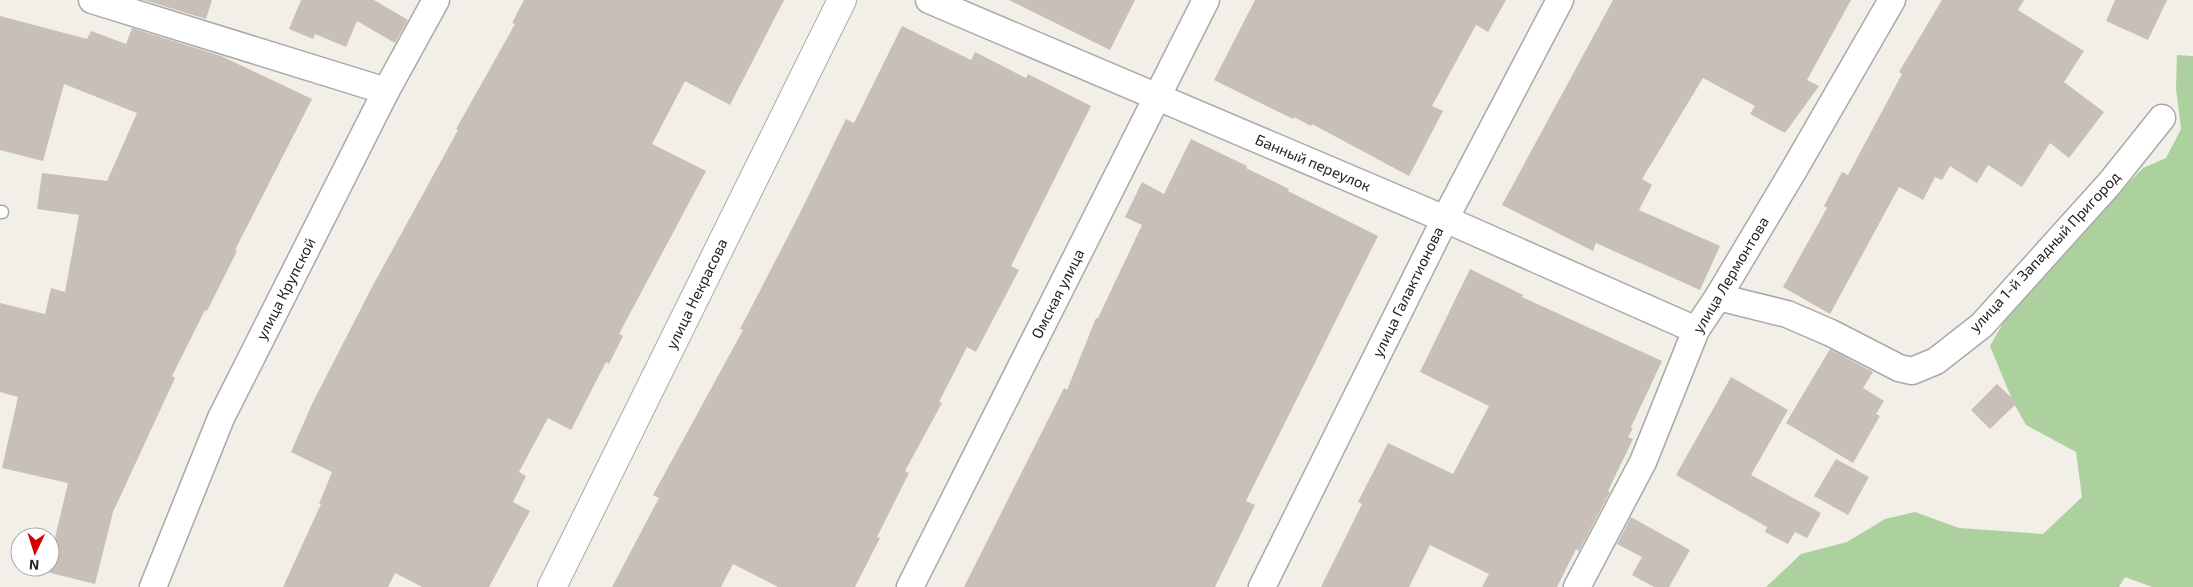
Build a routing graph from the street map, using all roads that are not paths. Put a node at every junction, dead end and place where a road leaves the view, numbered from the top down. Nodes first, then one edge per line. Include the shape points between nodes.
1 (92, 0) edge
2 (436, 0) edge
3 (842, 0) edge
4 (929, 0) edge
5 (1206, 0) edge
6 (1560, 0) edge
7 (1892, 0) edge
8 (386, 91) junction
9 (1158, 97) junction
10 (2162, 118) dead end
11 (1445, 220) junction
12 (1718, 297) junction
13 (1696, 330) junction
14 (153, 587) edge
15 (552, 587) edge
16 (910, 587) edge
17 (1262, 587) edge
18 (1577, 587) edge

1 - 8 street
2 - 8 street, улица Крупской
3 - 15 street, улица Некрасова
4 - 9 street, Банный переулок
5 - 9 street, Омская улица
6 - 11 street, улица Галактионова
7 - 12 street, улица Лермонтова
8 - 14 street, улица Крупской via 221,418
9 - 11 street, Банный переулок
9 - 16 street, Омская улица
10 - 12 street, улица 1-й Западный Пригород via 2110,183 1982,325 1936,360 1912,371 1899,368 1787,314
11 - 13 street, Банный переулок
11 - 17 street, улица Галактионова
12 - 13 street, улица Лермонтова
13 - 18 street, улица Лермонтова via 1643,462

